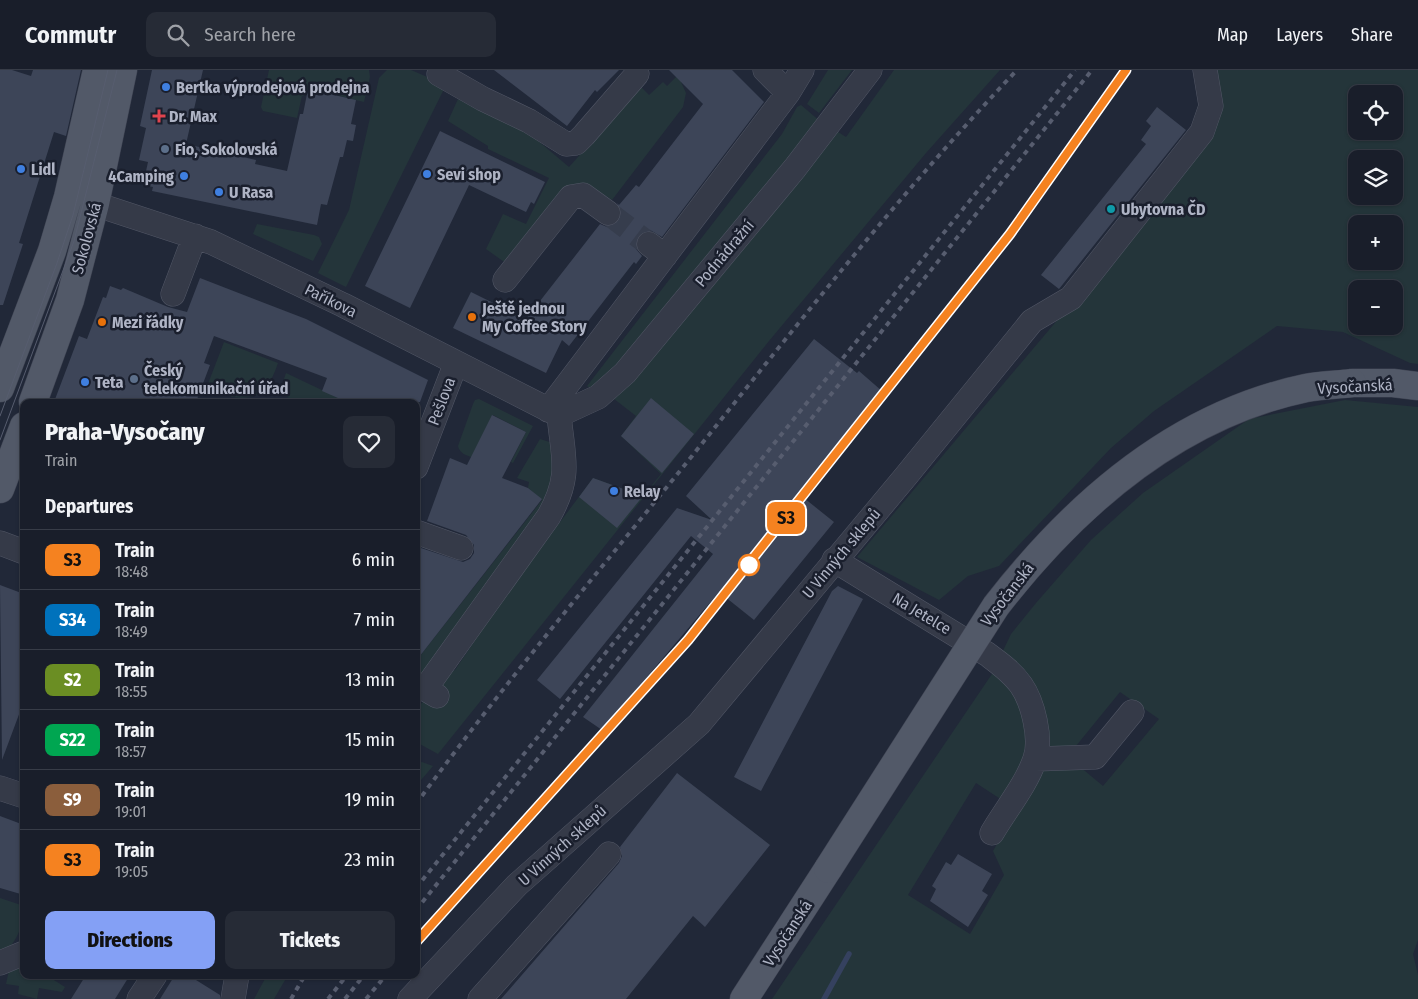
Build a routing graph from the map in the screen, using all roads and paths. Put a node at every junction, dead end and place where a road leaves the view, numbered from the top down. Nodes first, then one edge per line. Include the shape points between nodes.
1 (98, 70) edge
2 (123, 70) edge
3 (765, 70) edge
4 (802, 70) edge
5 (870, 70) edge
6 (1206, 70) edge
7 (441, 72) edge
8 (637, 74) dead end
9 (788, 93) junction
10 (95, 204) junction
11 (608, 213) tunnel mouth
12 (195, 236) junction
13 (505, 280) dead end
14 (173, 294) dead end
15 (456, 364) junction
16 (1418, 386) edge
17 (0, 388) edge
18 (34, 399) edge
19 (554, 413) junction
20 (20, 436) edge
21 (420, 457) edge
22 (0, 489) edge
23 (420, 533) edge
24 (0, 543) edge
25 (461, 548) dead end
26 (20, 550) edge
27 (834, 560) junction
28 (437, 696) dead end
29 (1132, 712) dead end
30 (1036, 758) junction
31 (0, 788) edge
32 (20, 795) edge
33 (992, 833) dead end
34 (609, 854) dead end
35 (20, 955) edge
36 (0, 963) edge
37 (152, 979) edge
38 (236, 979) edge
39 (140, 999) edge
40 (233, 999) edge
41 (410, 999) edge
42 (480, 999) edge
43 (744, 999) edge

1 - 17 main road, Sokolovská via 52,251
2 - 10 main road, Sokolovská
3 - 9 street
4 - 9 street
5 - 19 street, Podnádražní via 795,168 625,373 598,397
6 - 27 street, U Vinných sklepů via 1211,106 1202,132 1071,298 1032,321
7 - 8 street via 566,144 576,143
9 - 19 street via 657,250
10 - 12 street, Paříkova
10 - 18 main road, Sokolovská via 65,315
11 - 13 street via 583,195 571,197
12 - 14 street
12 - 15 street, Paříkova via 336,302
15 - 19 street, Paříkova
15 - 21 street, Pešlova
16 - 43 main road, Vysočanská, bridge via 1352,383 1308,388 1266,399 1194,428 1143,460 1062,529 1023,570 996,606
19 - 28 street via 565,475 559,499 425,689
20 - 22 main road
23 - 25 street
24 - 26 street
27 - 30 street, Na Jetelce via 943,625 1007,669 1022,687 1034,717 1039,745
27 - 41 street, U Vinných sklepů via 699,724 517,885
29 - 30 street via 1095,757
30 - 33 street
31 - 32 street
34 - 42 street
35 - 36 street
37 - 39 street
38 - 40 street

